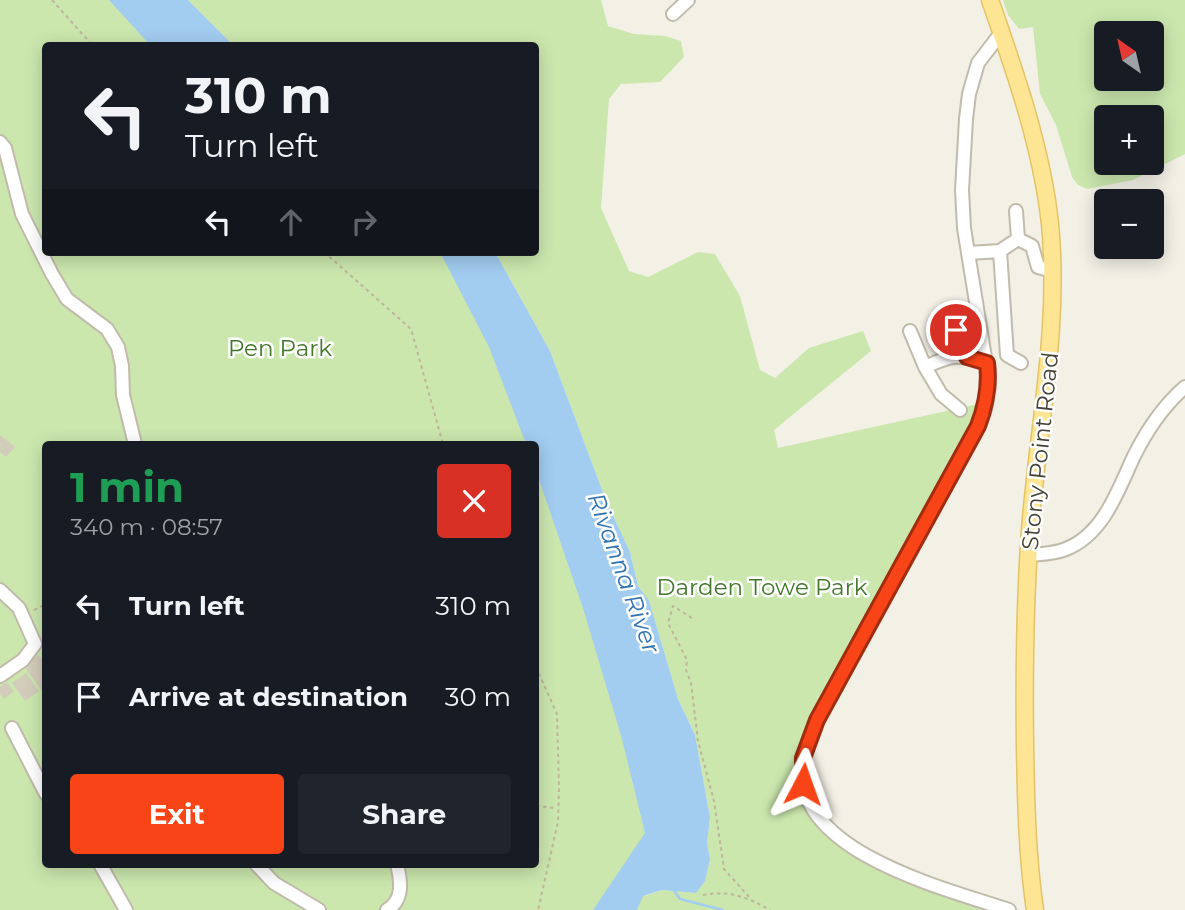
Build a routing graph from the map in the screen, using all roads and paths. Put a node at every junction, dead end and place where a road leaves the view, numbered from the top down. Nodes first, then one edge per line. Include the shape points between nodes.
1 (52, 0) edge
2 (688, 0) edge
3 (990, 0) edge
4 (673, 14) dead end
5 (1001, 33) junction
6 (89, 42) edge
7 (0, 142) edge
8 (1016, 211) dead end
9 (1018, 239) junction
10 (1000, 251) junction
11 (969, 253) junction
12 (42, 254) edge
13 (43, 256) edge
14 (329, 256) edge
15 (1052, 271) junction
16 (956, 330) dead end
17 (910, 331) dead end
18 (967, 357) junction
19 (987, 363) junction
20 (1021, 363) dead end
21 (925, 367) junction
22 (1185, 387) edge
23 (960, 410) dead end
24 (134, 441) edge
25 (442, 441) edge
26 (1029, 555) junction
27 (0, 590) edge
28 (42, 606) edge
29 (22, 615) junction
30 (692, 618) dead end
31 (539, 674) edge
32 (0, 676) edge
33 (12, 728) dead end
34 (42, 786) edge
35 (539, 806) edge
36 (556, 808) junction
37 (102, 868) edge
38 (260, 868) edge
39 (398, 868) edge
40 (703, 895) dead end
41 (750, 898) junction
42 (126, 910) edge
43 (319, 910) edge
44 (387, 910) edge
45 (538, 910) edge
46 (769, 910) edge
47 (1009, 910) edge
48 (1035, 910) edge

1 - 6 path
2 - 4 street
3 - 5 main road, Stony Point Road
5 - 11 street via 978,63 969,94 962,190
5 - 15 main road, Stony Point Road via 1039,163 1050,224
7 - 12 street via 22,214
8 - 9 street
9 - 10 street
9 - 15 street via 1032,246 1038,267
10 - 11 street
10 - 20 street via 1007,355
11 - 19 street
13 - 24 street via 67,299 107,329 118,347
14 - 25 path via 411,329
15 - 26 main road, Stony Point Road via 1050,347
16 - 18 street
17 - 21 street
18 - 19 street
18 - 21 street via 948,356
19 - 47 street via 988,395 978,426 817,720 802,771 814,811 853,848 914,877
21 - 23 street via 941,394
22 - 26 street via 1157,417 1098,525 1065,550
26 - 48 main road, Stony Point Road via 1025,754
27 - 29 street
28 - 29 path
29 - 32 street via 35,645
30 - 41 path via 673,606 668,623 687,660 724,869
31 - 36 path via 557,715
33 - 34 street
35 - 36 path
36 - 45 path via 556,833
37 - 42 street
38 - 43 street via 274,883
39 - 44 street via 400,895
40 - 41 path
41 - 46 path

